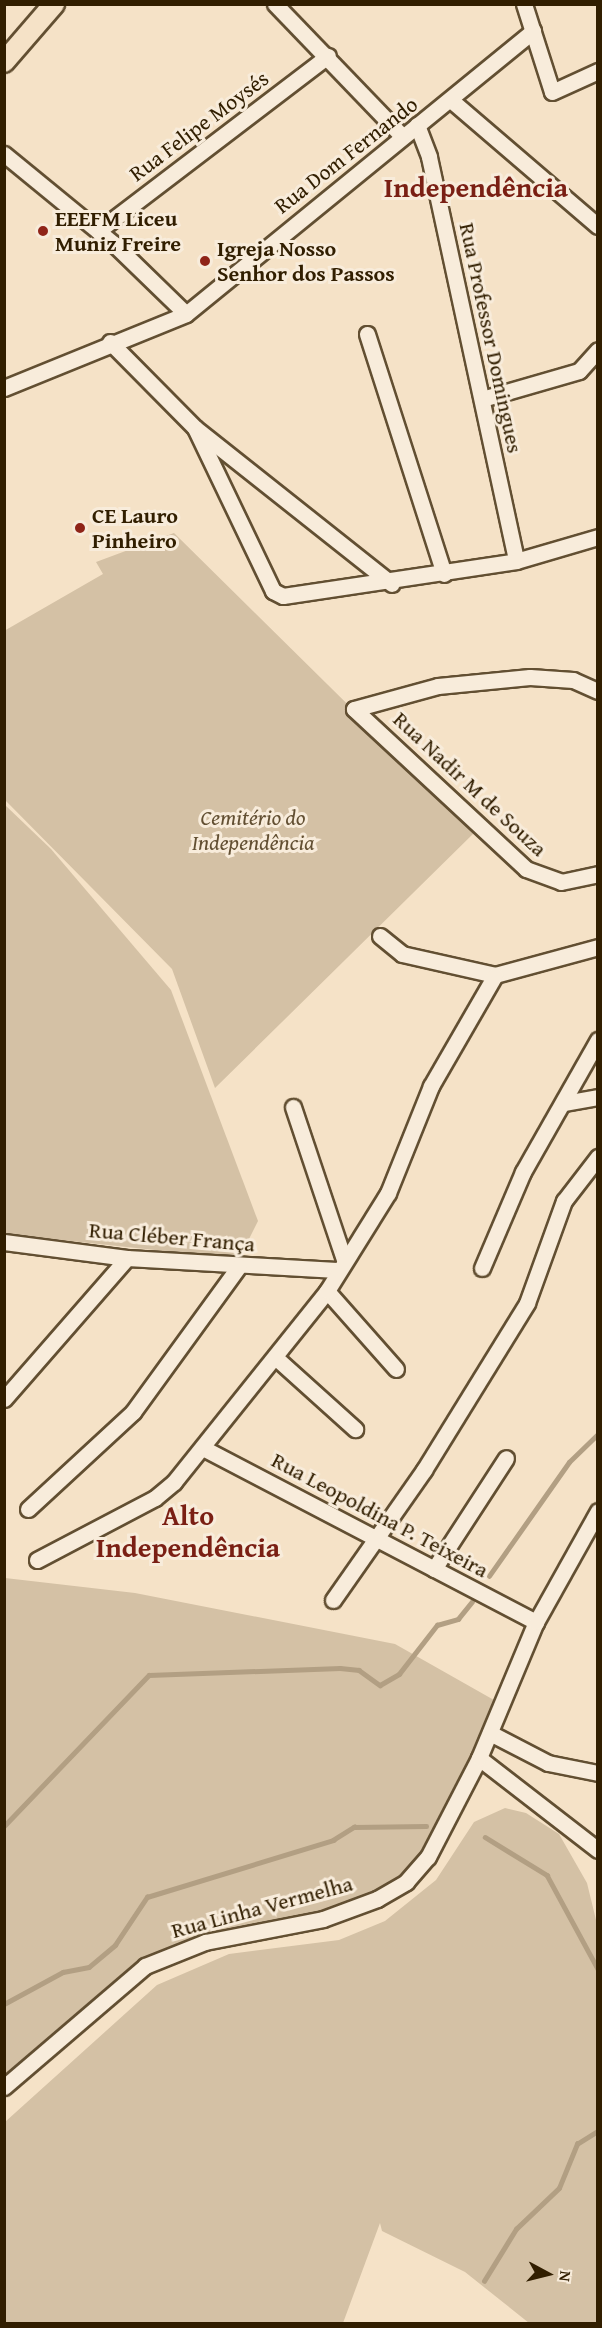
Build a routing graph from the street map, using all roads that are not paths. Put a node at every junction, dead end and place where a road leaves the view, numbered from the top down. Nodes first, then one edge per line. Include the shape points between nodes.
1 (54, 4) edge
2 (275, 4) edge
3 (524, 4) edge
4 (533, 31) junction
5 (328, 56) junction
6 (4, 62) edge
7 (597, 70) edge
8 (452, 101) junction
9 (417, 125) junction
10 (402, 136) junction
11 (4, 154) edge
12 (597, 226) edge
13 (98, 231) junction
14 (186, 314) junction
15 (367, 334) dead end
16 (110, 342) junction
17 (597, 350) edge
18 (4, 388) edge
19 (482, 399) junction
20 (195, 428) junction
21 (597, 537) edge
22 (516, 561) junction
23 (444, 574) junction
24 (392, 584) junction
25 (597, 691) edge
26 (597, 874) edge
27 (380, 936) dead end
28 (597, 947) edge
29 (495, 975) junction
30 (597, 1040) edge
31 (597, 1097) edge
32 (564, 1103) junction
33 (293, 1107) dead end
34 (597, 1157) edge
35 (4, 1242) edge
36 (127, 1258) junction
37 (341, 1264) junction
38 (239, 1266) junction
39 (482, 1268) dead end
40 (327, 1291) junction
41 (275, 1357) junction
42 (396, 1369) dead end
43 (4, 1399) edge
44 (355, 1429) dead end
45 (203, 1448) junction
46 (506, 1458) dead end
47 (28, 1509) dead end
48 (597, 1512) edge
49 (375, 1538) junction
50 (37, 1560) dead end
51 (434, 1569) junction
52 (333, 1600) dead end
53 (537, 1622) junction
54 (490, 1733) junction
55 (479, 1758) junction
56 (597, 1773) edge
57 (597, 1850) edge
58 (4, 2087) edge

1 - 6 main road
2 - 5 street
3 - 4 street
4 - 7 street via 552,92
4 - 8 street, Rua Dom Fernando
5 - 10 street
5 - 13 street, Rua Felipe Moysés
8 - 9 street, Rua Dom Fernando
8 - 12 street
9 - 10 street, Rua Dom Fernando
9 - 19 street, Rua Professor Domingues via 429,156
10 - 14 street, Rua Dom Fernando
11 - 13 street
13 - 14 street
14 - 16 street, Rua Dom Fernando
15 - 23 street
16 - 18 street, Rua Dom Fernando
16 - 20 street
17 - 19 street via 579,371
19 - 22 street, Rua Professor Domingues
20 - 24 street
20 - 24 street via 277,594
21 - 22 street
22 - 23 street
23 - 24 street
25 - 26 street, Rua Nadir M de Souza via 573,680 530,677 438,686 354,709 525,868 561,882
27 - 29 street via 402,954
28 - 29 street
29 - 37 street via 431,1086 388,1193
30 - 32 street
31 - 32 street
32 - 39 street via 523,1172
33 - 37 street
34 - 49 street via 564,1201 527,1303 424,1470
35 - 36 street, Rua Cléber França
36 - 38 street, Rua Cléber França
36 - 43 street
37 - 38 street, Rua Cléber França
37 - 40 street
38 - 47 street via 121,1426
40 - 41 street
40 - 42 street
41 - 44 street
41 - 45 street
45 - 49 street, Rua Leopoldina P. Teixeira
45 - 50 street via 155,1498
46 - 51 street
48 - 53 street, Rua Linha Vermelha
49 - 51 street, Rua Leopoldina P. Teixeira
49 - 52 street
51 - 53 street, Rua Leopoldina P. Teixeira
53 - 54 street, Rua Linha Vermelha
54 - 55 street, Rua Linha Vermelha
54 - 56 street via 548,1763
55 - 57 street
55 - 58 street, Rua Linha Vermelha via 428,1857 406,1882 377,1899 323,1919 206,1942 145,1966

